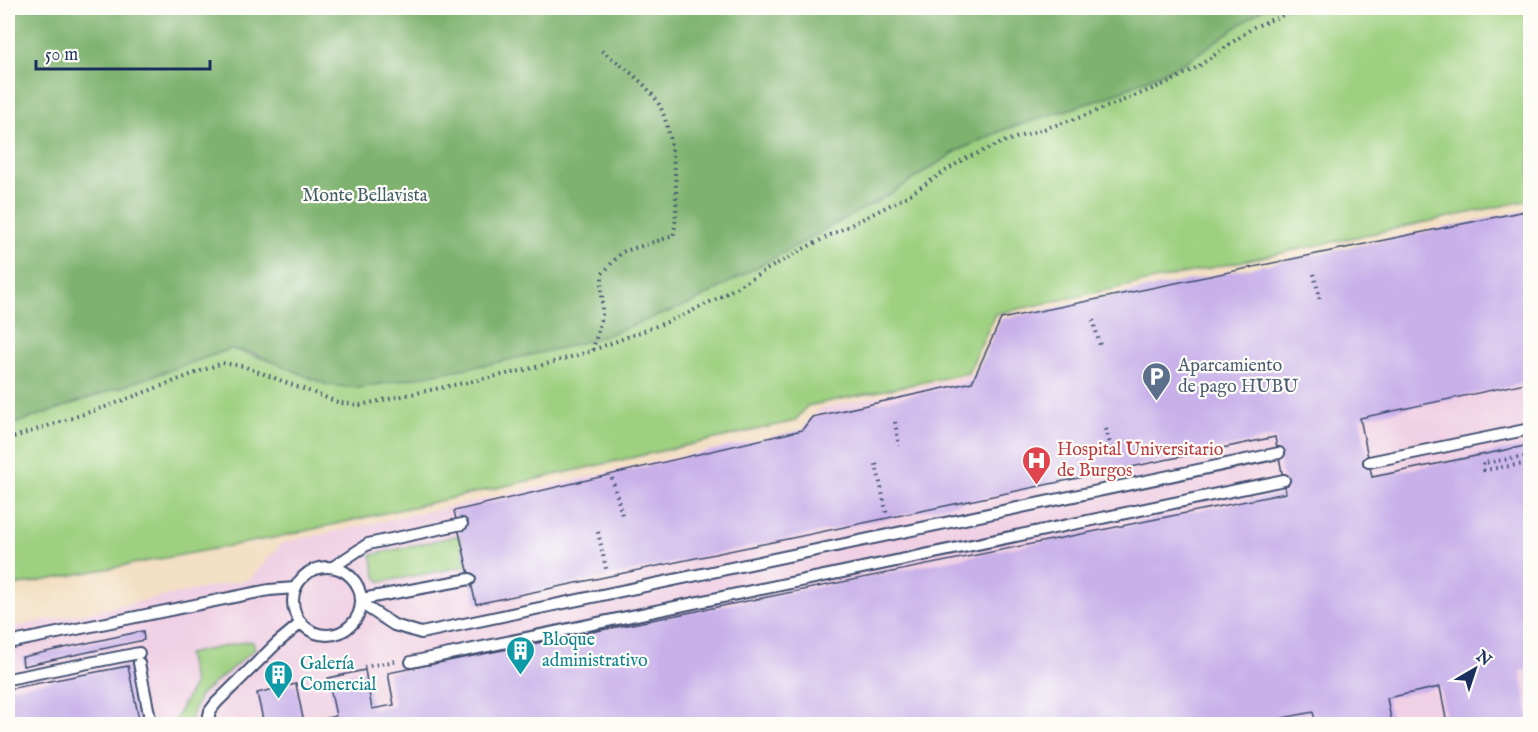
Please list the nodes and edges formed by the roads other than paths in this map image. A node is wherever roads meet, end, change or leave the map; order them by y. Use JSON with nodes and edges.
{"nodes":[{"id":1,"x":1530,"y":429,"type":"edge"},
{"id":2,"x":1279,"y":453,"type":"dead end"},
{"id":3,"x":1369,"y":462,"type":"dead end"},
{"id":4,"x":1284,"y":480,"type":"dead end"},
{"id":5,"x":462,"y":524,"type":"dead end"},
{"id":6,"x":333,"y":567,"type":"junction"},
{"id":7,"x":470,"y":579,"type":"dead end"},
{"id":8,"x":295,"y":588,"type":"junction"},
{"id":9,"x":362,"y":601,"type":"junction"},
{"id":10,"x":301,"y":623,"type":"junction"},
{"id":11,"x":8,"y":643,"type":"edge"},
{"id":12,"x":407,"y":661,"type":"road end"},
{"id":13,"x":8,"y":679,"type":"edge"},
{"id":14,"x":151,"y":724,"type":"edge"},
{"id":15,"x":207,"y":724,"type":"edge"}],
"edges":[{"from":1,"to":3,"type":"lane"},
{"from":2,"to":9,"type":"lane"},
{"from":4,"to":12,"type":"lane"},
{"from":5,"to":6,"type":"lane"},
{"from":6,"to":8,"type":"lane"},
{"from":6,"to":9,"type":"lane"},
{"from":7,"to":9,"type":"lane"},
{"from":8,"to":10,"type":"lane"},
{"from":8,"to":11,"type":"lane"},
{"from":9,"to":10,"type":"lane"},
{"from":10,"to":15,"type":"lane"},
{"from":13,"to":14,"type":"lane"}]}
